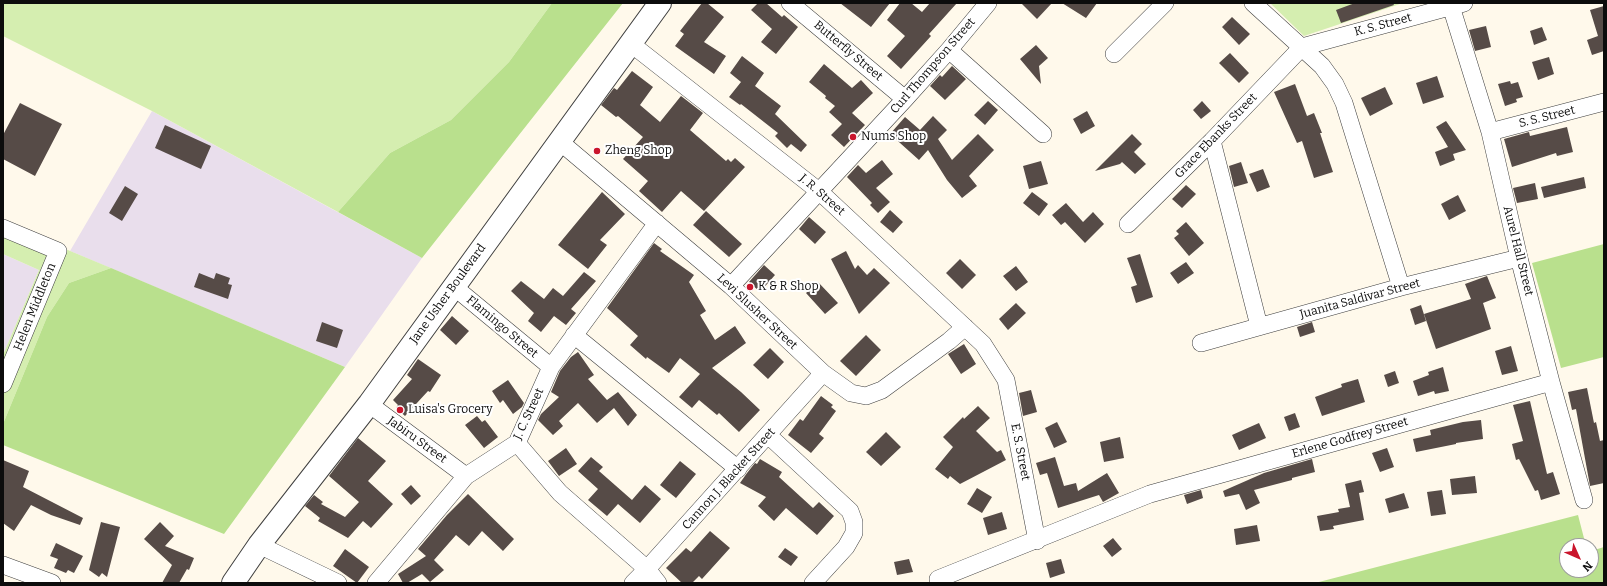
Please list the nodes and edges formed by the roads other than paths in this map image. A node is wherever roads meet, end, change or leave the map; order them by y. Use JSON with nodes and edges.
{"nodes":[{"id":1,"x":660,"y":3,"type":"edge"},
{"id":2,"x":790,"y":3,"type":"edge"},
{"id":3,"x":987,"y":3,"type":"edge"},
{"id":4,"x":1165,"y":3,"type":"edge"},
{"id":5,"x":1253,"y":3,"type":"edge"},
{"id":6,"x":1455,"y":4,"type":"edge"},
{"id":7,"x":630,"y":43,"type":"junction"},
{"id":8,"x":1302,"y":47,"type":"junction"},
{"id":9,"x":949,"y":50,"type":"junction"},
{"id":10,"x":1114,"y":54,"type":"dead end"},
{"id":11,"x":905,"y":99,"type":"junction"},
{"id":12,"x":1604,"y":102,"type":"edge"},
{"id":13,"x":1490,"y":132,"type":"junction"},
{"id":14,"x":1043,"y":134,"type":"dead end"},
{"id":15,"x":1212,"y":141,"type":"junction"},
{"id":16,"x":559,"y":142,"type":"junction"},
{"id":17,"x":820,"y":192,"type":"junction"},
{"id":18,"x":657,"y":223,"type":"junction"},
{"id":19,"x":1128,"y":224,"type":"dead end"},
{"id":20,"x":3,"y":228,"type":"edge"},
{"id":21,"x":1519,"y":258,"type":"junction"},
{"id":22,"x":453,"y":286,"type":"junction"},
{"id":23,"x":731,"y":286,"type":"junction"},
{"id":24,"x":1401,"y":287,"type":"junction"},
{"id":25,"x":1259,"y":326,"type":"junction"},
{"id":26,"x":965,"y":327,"type":"junction"},
{"id":27,"x":574,"y":335,"type":"junction"},
{"id":28,"x":1201,"y":343,"type":"dead end"},
{"id":29,"x":997,"y":365,"type":"joint"},
{"id":30,"x":551,"y":367,"type":"junction"},
{"id":31,"x":823,"y":373,"type":"junction"},
{"id":32,"x":1551,"y":382,"type":"junction"},
{"id":33,"x":3,"y":384,"type":"edge"},
{"id":34,"x":369,"y":404,"type":"junction"},
{"id":35,"x":768,"y":435,"type":"junction"},
{"id":36,"x":517,"y":443,"type":"junction"},
{"id":37,"x":738,"y":469,"type":"junction"},
{"id":38,"x":466,"y":476,"type":"junction"},
{"id":39,"x":1584,"y":500,"type":"dead end"},
{"id":40,"x":1037,"y":541,"type":"junction"},
{"id":41,"x":259,"y":545,"type":"junction"},
{"id":42,"x":3,"y":565,"type":"edge"},
{"id":43,"x":647,"y":569,"type":"junction"},
{"id":44,"x":938,"y":579,"type":"dead end"},
{"id":45,"x":52,"y":583,"type":"edge"},
{"id":46,"x":233,"y":583,"type":"edge"},
{"id":47,"x":338,"y":583,"type":"edge"},
{"id":48,"x":376,"y":583,"type":"edge"},
{"id":49,"x":633,"y":583,"type":"edge"},
{"id":50,"x":658,"y":583,"type":"edge"},
{"id":51,"x":813,"y":583,"type":"edge"}],
"edges":[{"from":1,"to":7,"type":"street","name":"Jane Usher Boulevard"},
{"from":2,"to":11,"type":"street","name":"Butterfly Street"},
{"from":3,"to":9,"type":"street","name":"Curl Thompson Street"},
{"from":4,"to":10,"type":"street"},
{"from":5,"to":8,"type":"street"},
{"from":6,"to":8,"type":"street","name":"K. S. Street"},
{"from":6,"to":13,"type":"street","name":"Aurel Hall Street"},
{"from":7,"to":16,"type":"street","name":"Jane Usher Boulevard"},
{"from":7,"to":17,"type":"street","name":"J. R. Street"},
{"from":8,"to":15,"type":"street","name":"Grace Ebanks Street"},
{"from":8,"to":24,"type":"street"},
{"from":9,"to":11,"type":"street","name":"Curl Thompson Street"},
{"from":9,"to":14,"type":"street"},
{"from":11,"to":17,"type":"street","name":"Curl Thompson Street"},
{"from":12,"to":13,"type":"street","name":"S. S. Street"},
{"from":13,"to":21,"type":"street","name":"Aurel Hall Street"},
{"from":15,"to":19,"type":"street","name":"Grace Ebanks Street"},
{"from":15,"to":25,"type":"street"},
{"from":16,"to":18,"type":"street","name":"Levi Slusher Street"},
{"from":16,"to":22,"type":"street","name":"Jane Usher Boulevard"},
{"from":17,"to":23,"type":"street","name":"Curl Thompson Street"},
{"from":17,"to":26,"type":"street","name":"J. R. Street"},
{"from":18,"to":23,"type":"street","name":"Levi Slusher Street"},
{"from":18,"to":27,"type":"street","name":"J. C. Street"},
{"from":20,"to":33,"type":"street","name":"Helen Middleton"},
{"from":21,"to":24,"type":"street","name":"Juanita Saldivar Street"},
{"from":21,"to":32,"type":"street","name":"Aurel Hall Street"},
{"from":22,"to":30,"type":"street","name":"Flamingo Street"},
{"from":22,"to":34,"type":"street","name":"Jane Usher Boulevard"},
{"from":23,"to":31,"type":"street","name":"Levi Slusher Street"},
{"from":24,"to":25,"type":"street","name":"Juanita Saldivar Street"},
{"from":25,"to":28,"type":"street","name":"Juanita Saldivar Street"},
{"from":26,"to":29,"type":"street","name":"J. R. Street"},
{"from":26,"to":31,"type":"street","name":"Levi Slusher Street"},
{"from":27,"to":30,"type":"street","name":"J. C. Street"},
{"from":27,"to":37,"type":"street"},
{"from":29,"to":40,"type":"street","name":"E. S. Street"},
{"from":30,"to":36,"type":"street","name":"J. C. Street"},
{"from":31,"to":35,"type":"street","name":"Cannon J. Blacket Street"},
{"from":32,"to":39,"type":"street","name":"Aurel Hall Street"},
{"from":32,"to":40,"type":"street","name":"Erlene Godfrey Street"},
{"from":34,"to":38,"type":"street","name":"Jabiru Street"},
{"from":34,"to":41,"type":"street","name":"Jane Usher Boulevard"},
{"from":35,"to":37,"type":"street","name":"Cannon J. Blacket Street"},
{"from":35,"to":51,"type":"street"},
{"from":36,"to":38,"type":"street","name":"J. C. Street"},
{"from":36,"to":43,"type":"street"},
{"from":37,"to":43,"type":"street","name":"Cannon J. Blacket Street"},
{"from":38,"to":48,"type":"street","name":"J. C. Street"},
{"from":40,"to":44,"type":"street","name":"Erlene Godfrey Street"},
{"from":41,"to":46,"type":"street","name":"Jane Usher Boulevard"},
{"from":41,"to":47,"type":"street"},
{"from":42,"to":45,"type":"street"},
{"from":43,"to":49,"type":"street","name":"Cannon J. Blacket Street"},
{"from":43,"to":50,"type":"street"}]}
